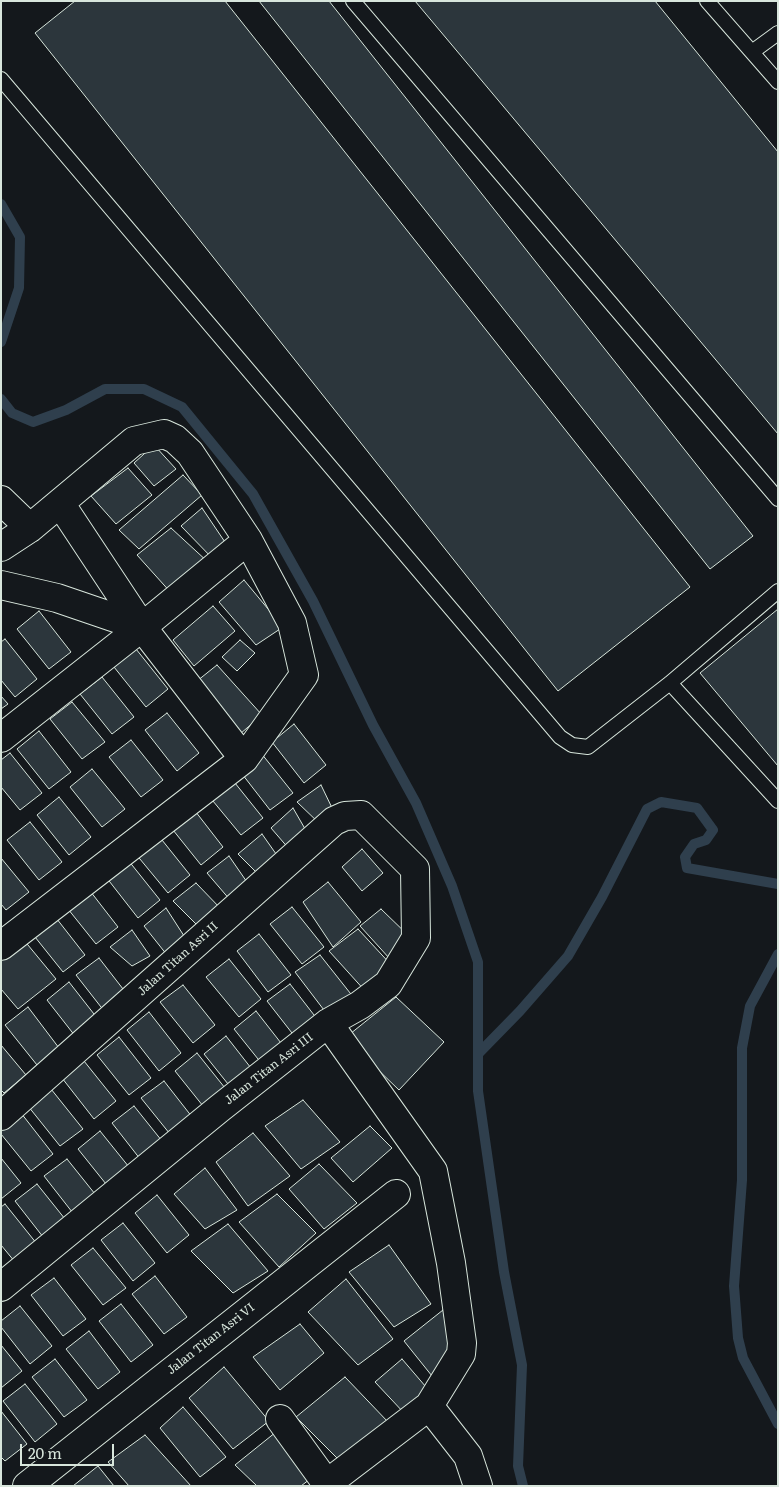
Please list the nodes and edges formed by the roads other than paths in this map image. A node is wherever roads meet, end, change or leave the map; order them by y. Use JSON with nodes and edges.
{"nodes":[{"id":1,"x":353,"y":1,"type":"edge"},
{"id":2,"x":707,"y":1,"type":"edge"},
{"id":3,"x":778,"y":33,"type":"edge"},
{"id":4,"x":752,"y":52,"type":"junction"},
{"id":5,"x":1,"y":79,"type":"edge"},
{"id":6,"x":778,"y":82,"type":"edge"},
{"id":7,"x":778,"y":499,"type":"edge"},
{"id":8,"x":1,"y":500,"type":"edge"},
{"id":9,"x":60,"y":503,"type":"junction"},
{"id":10,"x":30,"y":528,"type":"junction"},
{"id":11,"x":248,"y":540,"type":"junction"},
{"id":12,"x":1,"y":547,"type":"edge"},
{"id":13,"x":1,"y":585,"type":"edge"},
{"id":14,"x":778,"y":591,"type":"edge"},
{"id":15,"x":142,"y":627,"type":"junction"},
{"id":16,"x":670,"y":683,"type":"junction"},
{"id":17,"x":1,"y":738,"type":"edge"},
{"id":18,"x":244,"y":759,"type":"junction"},
{"id":19,"x":778,"y":801,"type":"edge"},
{"id":20,"x":361,"y":815,"type":"joint"},
{"id":21,"x":1,"y":946,"type":"edge"},
{"id":22,"x":328,"y":1023,"type":"junction"},
{"id":23,"x":1,"y":1116,"type":"edge"},
{"id":24,"x":396,"y":1194,"type":"dead end"},
{"id":25,"x":1,"y":1287,"type":"edge"},
{"id":26,"x":429,"y":1406,"type":"junction"},
{"id":27,"x":280,"y":1419,"type":"dead end"},
{"id":28,"x":325,"y":1485,"type":"edge"},
{"id":29,"x":27,"y":1486,"type":"edge"},
{"id":30,"x":478,"y":1486,"type":"edge"}],
"edges":[{"from":1,"to":7,"type":"lane"},
{"from":2,"to":4,"type":"lane"},
{"from":3,"to":4,"type":"lane"},
{"from":4,"to":6,"type":"lane"},
{"from":5,"to":16,"type":"lane"},
{"from":8,"to":10,"type":"street"},
{"from":9,"to":10,"type":"street"},
{"from":9,"to":11,"type":"street"},
{"from":9,"to":15,"type":"street"},
{"from":10,"to":12,"type":"street"},
{"from":11,"to":15,"type":"street"},
{"from":11,"to":18,"type":"street"},
{"from":13,"to":15,"type":"street"},
{"from":14,"to":16,"type":"lane"},
{"from":15,"to":17,"type":"street"},
{"from":15,"to":18,"type":"street"},
{"from":16,"to":19,"type":"lane"},
{"from":18,"to":21,"type":"street"},
{"from":20,"to":22,"type":"street","name":"Jalan Titan Asri III"},
{"from":20,"to":23,"type":"street","name":"Jalan Titan Asri II"},
{"from":22,"to":25,"type":"street","name":"Jalan Titan Asri III"},
{"from":22,"to":26,"type":"street"},
{"from":24,"to":29,"type":"street","name":"Jalan Titan Asri VI"},
{"from":26,"to":28,"type":"street"},
{"from":26,"to":30,"type":"street"},
{"from":27,"to":28,"type":"street"}]}
